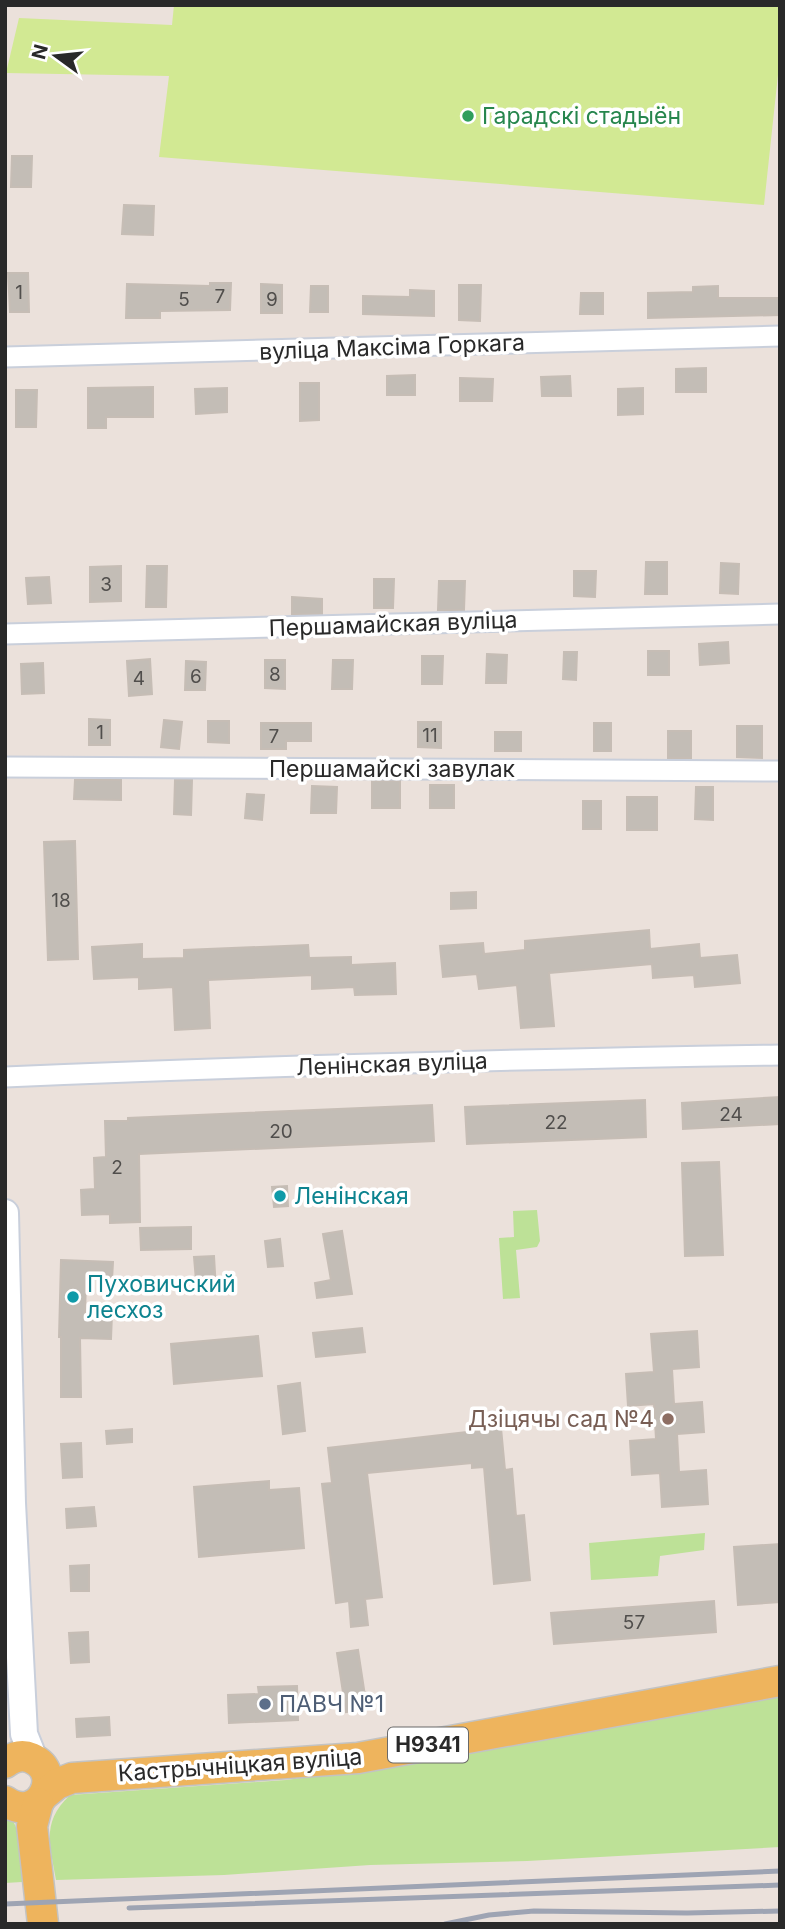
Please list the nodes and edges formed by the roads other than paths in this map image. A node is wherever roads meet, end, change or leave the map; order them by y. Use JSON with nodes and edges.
{"nodes":[{"id":1,"x":780,"y":336,"type":"edge"},
{"id":2,"x":5,"y":358,"type":"edge"},
{"id":3,"x":780,"y":614,"type":"edge"},
{"id":4,"x":5,"y":634,"type":"edge"},
{"id":5,"x":5,"y":767,"type":"edge"},
{"id":6,"x":780,"y":771,"type":"edge"},
{"id":7,"x":780,"y":1055,"type":"edge"},
{"id":8,"x":5,"y":1077,"type":"edge"},
{"id":9,"x":5,"y":1213,"type":"edge"},
{"id":10,"x":780,"y":1681,"type":"edge"},
{"id":11,"x":25,"y":1781,"type":"edge"},
{"id":12,"x":43,"y":1924,"type":"edge"}],
"edges":[{"from":1,"to":2,"type":"street","name":"вуліца Максіма Горкага"},
{"from":3,"to":4,"type":"street","name":"Першамайская вуліца"},
{"from":5,"to":6,"type":"street","name":"Першамайскі завулак"},
{"from":7,"to":8,"type":"street","name":"Ленінская вуліца"},
{"from":9,"to":11,"type":"main road"},
{"from":10,"to":11,"type":"main road","name":"Кастрычніцкая вуліца","number":"Н9341"},
{"from":11,"to":12,"type":"main road"}]}
